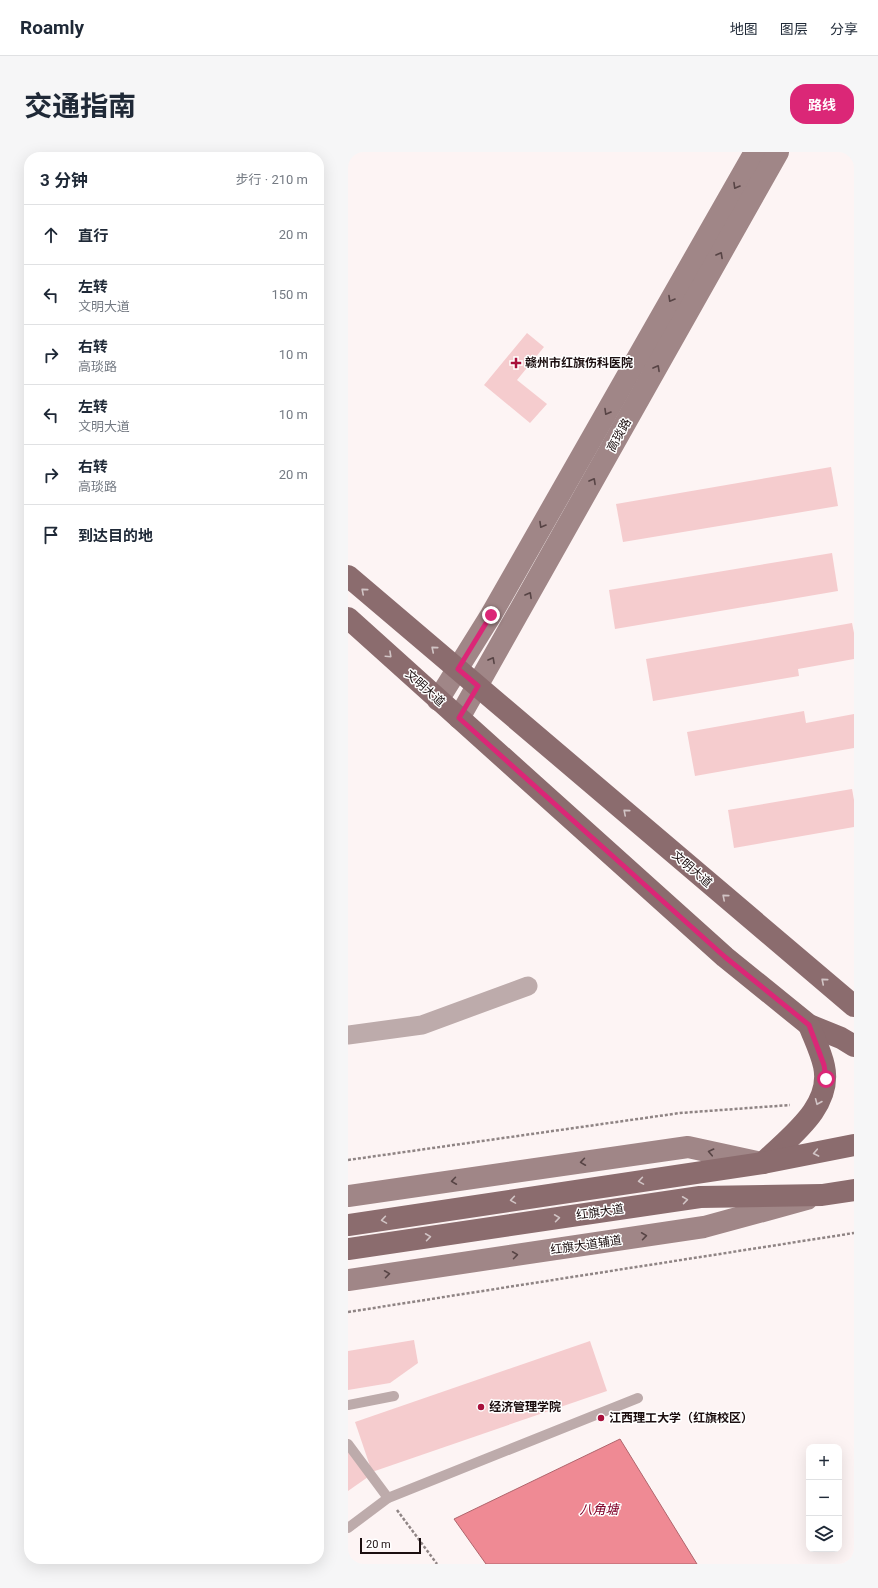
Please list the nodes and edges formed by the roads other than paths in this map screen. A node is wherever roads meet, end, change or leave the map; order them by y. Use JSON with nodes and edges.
{"nodes":[{"id":1,"x":755,"y":152,"type":"edge"},
{"id":2,"x":778,"y":152,"type":"edge"},
{"id":3,"x":348,"y":576,"type":"edge"},
{"id":4,"x":348,"y":618,"type":"edge"},
{"id":5,"x":458,"y":669,"type":"junction"},
{"id":6,"x":478,"y":686,"type":"junction"},
{"id":7,"x":438,"y":700,"type":"junction"},
{"id":8,"x":459,"y":718,"type":"junction"},
{"id":9,"x":528,"y":986,"type":"dead end"},
{"id":10,"x":854,"y":1006,"type":"edge"},
{"id":11,"x":809,"y":1025,"type":"junction"},
{"id":12,"x":348,"y":1035,"type":"edge"},
{"id":13,"x":854,"y":1046,"type":"edge"},
{"id":14,"x":854,"y":1145,"type":"edge"},
{"id":15,"x":763,"y":1163,"type":"junction"},
{"id":16,"x":854,"y":1190,"type":"edge"},
{"id":17,"x":822,"y":1195,"type":"junction"},
{"id":18,"x":348,"y":1196,"type":"edge"},
{"id":19,"x":854,"y":1203,"type":"edge"},
{"id":20,"x":348,"y":1225,"type":"edge"},
{"id":21,"x":348,"y":1249,"type":"edge"},
{"id":22,"x":348,"y":1280,"type":"edge"},
{"id":23,"x":394,"y":1396,"type":"dead end"},
{"id":24,"x":638,"y":1398,"type":"dead end"},
{"id":25,"x":348,"y":1405,"type":"edge"},
{"id":26,"x":348,"y":1444,"type":"edge"},
{"id":27,"x":388,"y":1498,"type":"junction"},
{"id":28,"x":348,"y":1528,"type":"edge"}],
"edges":[{"from":1,"to":5,"type":"main road","name":"高琰路","one_way":true},
{"from":6,"to":2,"type":"main road","name":"高琰路","one_way":true},
{"from":5,"to":3,"type":"main road","name":"文明大道","one_way":true},
{"from":4,"to":7,"type":"main road","name":"文明大道","one_way":true},
{"from":5,"to":6,"type":"main road","name":"文明大道"},
{"from":5,"to":7,"type":"main road","name":"高琰路"},
{"from":6,"to":8,"type":"main road","name":"高琰路"},
{"from":10,"to":6,"type":"main road","name":"文明大道","one_way":true},
{"from":7,"to":8,"type":"main road","name":"文明大道"},
{"from":8,"to":11,"type":"main road","name":"文明大道"},
{"from":9,"to":12,"type":"street"},
{"from":11,"to":13,"type":"main road","name":"文明大道"},
{"from":11,"to":15,"type":"main road","one_way":true},
{"from":14,"to":15,"type":"main road","name":"红旗大道","one_way":true},
{"from":15,"to":18,"type":"main road","one_way":true},
{"from":15,"to":20,"type":"main road","name":"红旗大道","one_way":true},
{"from":16,"to":17,"type":"main road","name":"红旗大道"},
{"from":17,"to":19,"type":"main road"},
{"from":21,"to":17,"type":"main road","name":"红旗大道","one_way":true},
{"from":22,"to":17,"type":"main road","name":"红旗大道辅道","one_way":true},
{"from":23,"to":25,"type":"lane"},
{"from":24,"to":27,"type":"lane"},
{"from":26,"to":27,"type":"lane"},
{"from":27,"to":28,"type":"lane"}]}
